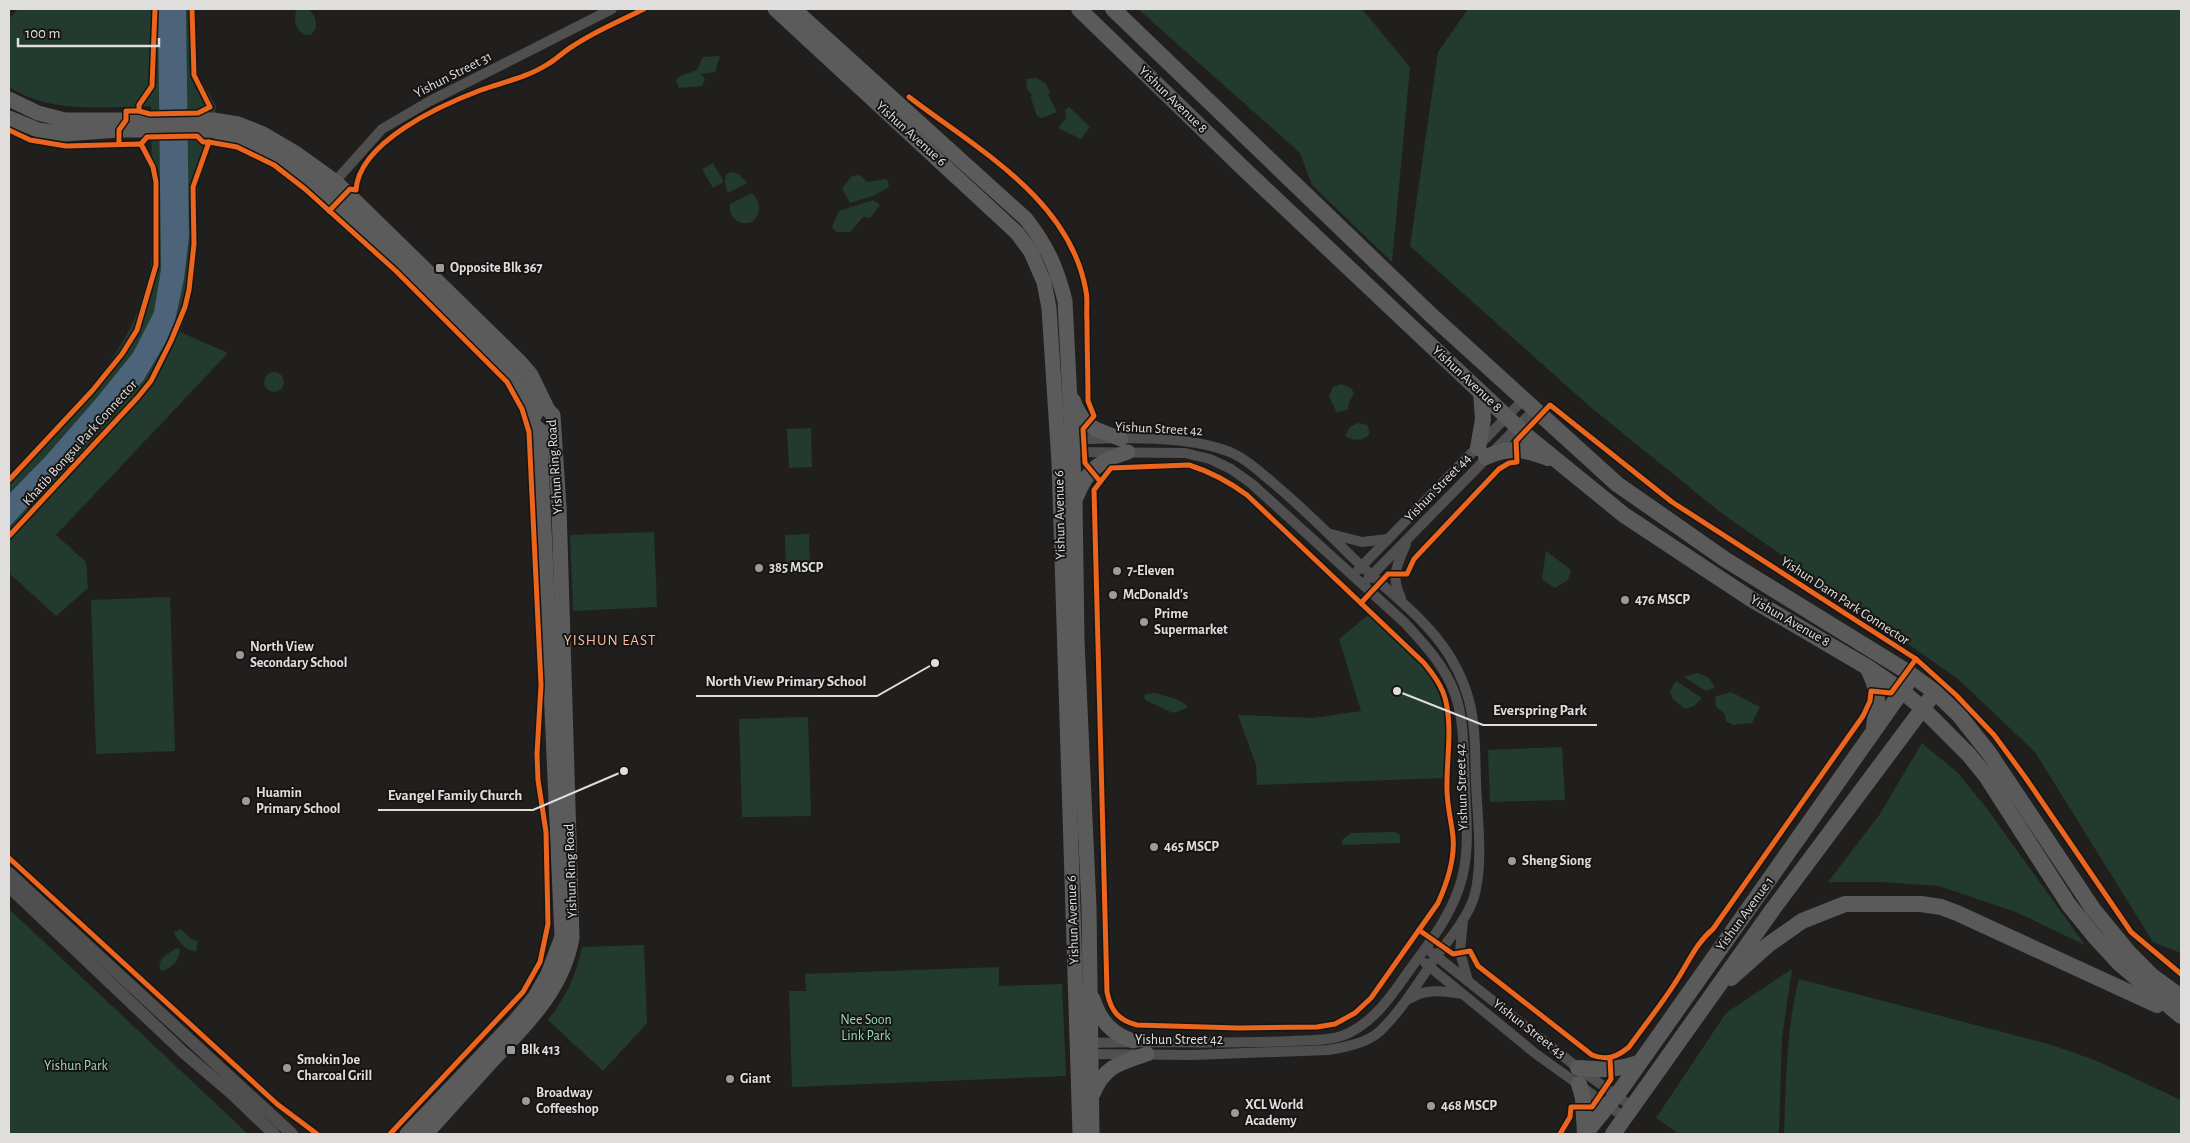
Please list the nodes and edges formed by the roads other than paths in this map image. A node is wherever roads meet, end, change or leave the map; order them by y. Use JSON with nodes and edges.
{"nodes":[{"id":1,"x":612,"y":9,"type":"edge"},
{"id":2,"x":775,"y":9,"type":"edge"},
{"id":3,"x":794,"y":9,"type":"edge"},
{"id":4,"x":1079,"y":9,"type":"edge"},
{"id":5,"x":1113,"y":9,"type":"edge"},
{"id":6,"x":872,"y":89,"type":"junction"},
{"id":7,"x":9,"y":99,"type":"edge"},
{"id":8,"x":9,"y":118,"type":"edge"},
{"id":9,"x":65,"y":127,"type":"junction"},
{"id":10,"x":330,"y":187,"type":"junction"},
{"id":11,"x":1069,"y":391,"type":"junction"},
{"id":12,"x":1481,"y":392,"type":"junction"},
{"id":13,"x":1528,"y":405,"type":"junction"},
{"id":14,"x":1512,"y":421,"type":"junction"},
{"id":15,"x":1125,"y":445,"type":"junction"},
{"id":16,"x":1065,"y":446,"type":"junction"},
{"id":17,"x":1482,"y":453,"type":"junction"},
{"id":18,"x":1557,"y":461,"type":"junction"},
{"id":19,"x":1075,"y":501,"type":"junction"},
{"id":20,"x":1328,"y":533,"type":"junction"},
{"id":21,"x":1408,"y":538,"type":"junction"},
{"id":22,"x":1388,"y":539,"type":"junction"},
{"id":23,"x":1362,"y":566,"type":"junction"},
{"id":24,"x":1372,"y":575,"type":"junction"},
{"id":25,"x":1352,"y":576,"type":"junction"},
{"id":26,"x":1362,"y":585,"type":"junction"},
{"id":27,"x":1404,"y":603,"type":"junction"},
{"id":28,"x":1867,"y":667,"type":"junction"},
{"id":29,"x":1914,"y":676,"type":"junction"},
{"id":30,"x":1902,"y":690,"type":"junction"},
{"id":31,"x":1935,"y":692,"type":"junction"},
{"id":32,"x":1922,"y":708,"type":"junction"},
{"id":33,"x":1873,"y":734,"type":"junction"},
{"id":34,"x":560,"y":748,"type":"junction"},
{"id":35,"x":9,"y":873,"type":"edge"},
{"id":36,"x":9,"y":886,"type":"edge"},
{"id":37,"x":2083,"y":897,"type":"junction"},
{"id":38,"x":2069,"y":905,"type":"junction"},
{"id":39,"x":1088,"y":908,"type":"junction"},
{"id":40,"x":1463,"y":919,"type":"junction"},
{"id":41,"x":1075,"y":942,"type":"junction"},
{"id":42,"x":1426,"y":948,"type":"junction"},
{"id":43,"x":1436,"y":956,"type":"junction"},
{"id":44,"x":1418,"y":958,"type":"junction"},
{"id":45,"x":1429,"y":967,"type":"junction"},
{"id":46,"x":1468,"y":981,"type":"junction"},
{"id":47,"x":1090,"y":988,"type":"junction"},
{"id":48,"x":1714,"y":991,"type":"junction"},
{"id":49,"x":1463,"y":994,"type":"junction"},
{"id":50,"x":2181,"y":996,"type":"edge"},
{"id":51,"x":1405,"y":1001,"type":"junction"},
{"id":52,"x":2180,"y":1015,"type":"edge"},
{"id":53,"x":1133,"y":1041,"type":"junction"},
{"id":54,"x":1085,"y":1049,"type":"junction"},
{"id":55,"x":1147,"y":1054,"type":"junction"},
{"id":56,"x":1638,"y":1063,"type":"junction"},
{"id":57,"x":1578,"y":1068,"type":"junction"},
{"id":58,"x":1579,"y":1084,"type":"junction"},
{"id":59,"x":231,"y":1086,"type":"junction"},
{"id":60,"x":1092,"y":1097,"type":"junction"},
{"id":61,"x":1612,"y":1101,"type":"junction"},
{"id":62,"x":1628,"y":1112,"type":"junction"},
{"id":63,"x":274,"y":1134,"type":"edge"},
{"id":64,"x":292,"y":1134,"type":"edge"},
{"id":65,"x":407,"y":1134,"type":"edge"},
{"id":66,"x":426,"y":1134,"type":"edge"},
{"id":67,"x":1080,"y":1134,"type":"edge"},
{"id":68,"x":1092,"y":1134,"type":"edge"},
{"id":69,"x":1585,"y":1134,"type":"edge"},
{"id":70,"x":1613,"y":1134,"type":"edge"}],
"edges":[{"from":1,"to":10,"type":"street","name":"Yishun Street 31"},
{"from":2,"to":6,"type":"main road","name":"Yishun Avenue 6"},
{"from":3,"to":6,"type":"main road","name":"Yishun Avenue 6"},
{"from":4,"to":12,"type":"main road","name":"Yishun Avenue 8"},
{"from":5,"to":13,"type":"main road","name":"Yishun Avenue 8"},
{"from":6,"to":11,"type":"main road","name":"Yishun Avenue 6"},
{"from":6,"to":16,"type":"main road","name":"Yishun Avenue 6"},
{"from":7,"to":9,"type":"main road","name":"Yishun Ring Road"},
{"from":8,"to":9,"type":"main road","name":"Yishun Ring Road"},
{"from":9,"to":10,"type":"main road","name":"Yishun Ring Road"},
{"from":10,"to":34,"type":"main road","name":"Yishun Ring Road"},
{"from":11,"to":15,"type":"main road"},
{"from":11,"to":16,"type":"main road","name":"Yishun Avenue 6"},
{"from":12,"to":14,"type":"main road","name":"Yishun Avenue 8"},
{"from":12,"to":17,"type":"main road"},
{"from":13,"to":14,"type":"street","name":"Yishun Street 44"},
{"from":13,"to":14,"type":"street","name":"Yishun Street 44"},
{"from":13,"to":29,"type":"main road","name":"Yishun Avenue 8"},
{"from":14,"to":17,"type":"street","name":"Yishun Street 44"},
{"from":14,"to":18,"type":"main road","name":"Yishun Avenue 8"},
{"from":15,"to":16,"type":"street","name":"Yishun Street 42"},
{"from":15,"to":19,"type":"main road"},
{"from":15,"to":20,"type":"street","name":"Yishun Street 42"},
{"from":15,"to":25,"type":"street","name":"Yishun Street 42"},
{"from":16,"to":19,"type":"main road","name":"Yishun Avenue 6"},
{"from":16,"to":41,"type":"main road","name":"Yishun Avenue 6"},
{"from":17,"to":18,"type":"main road"},
{"from":17,"to":21,"type":"street","name":"Yishun Street 44"},
{"from":17,"to":22,"type":"street","name":"Yishun Street 44"},
{"from":18,"to":28,"type":"main road","name":"Yishun Avenue 8"},
{"from":19,"to":39,"type":"main road","name":"Yishun Avenue 6"},
{"from":20,"to":22,"type":"street"},
{"from":20,"to":23,"type":"street","name":"Yishun Street 42"},
{"from":21,"to":24,"type":"street","name":"Yishun Street 44"},
{"from":21,"to":27,"type":"street"},
{"from":22,"to":23,"type":"street","name":"Yishun Street 44"},
{"from":23,"to":24,"type":"street","name":"Yishun Street 42"},
{"from":23,"to":25,"type":"street","name":"Yishun Street 44"},
{"from":24,"to":26,"type":"street","name":"Yishun Street 44"},
{"from":24,"to":27,"type":"street","name":"Yishun Street 42"},
{"from":25,"to":26,"type":"street","name":"Yishun Street 42"},
{"from":26,"to":42,"type":"street","name":"Yishun Street 42"},
{"from":27,"to":40,"type":"street","name":"Yishun Street 42"},
{"from":28,"to":30,"type":"main road","name":"Yishun Avenue 8"},
{"from":28,"to":33,"type":"main road"},
{"from":29,"to":30,"type":"main road","name":"Yishun Avenue 1"},
{"from":29,"to":31,"type":"main road"},
{"from":30,"to":32,"type":"main road"},
{"from":30,"to":33,"type":"main road","name":"Yishun Avenue 1"},
{"from":31,"to":32,"type":"main road","name":"Yishun Avenue 1"},
{"from":31,"to":37,"type":"main road"},
{"from":32,"to":38,"type":"main road"},
{"from":32,"to":48,"type":"main road","name":"Yishun Avenue 1"},
{"from":33,"to":56,"type":"main road","name":"Yishun Avenue 1"},
{"from":34,"to":65,"type":"main road","name":"Yishun Ring Road"},
{"from":34,"to":66,"type":"main road","name":"Yishun Ring Road"},
{"from":35,"to":59,"type":"street"},
{"from":36,"to":59,"type":"street"},
{"from":37,"to":38,"type":"main road"},
{"from":37,"to":50,"type":"main road"},
{"from":38,"to":52,"type":"main road"},
{"from":39,"to":41,"type":"main road"},
{"from":39,"to":47,"type":"main road","name":"Yishun Avenue 6"},
{"from":40,"to":43,"type":"street","name":"Yishun Street 42"},
{"from":40,"to":46,"type":"street"},
{"from":41,"to":54,"type":"main road","name":"Yishun Avenue 6"},
{"from":42,"to":43,"type":"street","name":"Yishun Street 43"},
{"from":42,"to":44,"type":"street","name":"Yishun Street 42"},
{"from":43,"to":45,"type":"street","name":"Yishun Street 42"},
{"from":43,"to":46,"type":"street","name":"Yishun Street 43"},
{"from":44,"to":45,"type":"street","name":"Yishun Street 43"},
{"from":44,"to":53,"type":"street","name":"Yishun Street 42"},
{"from":45,"to":49,"type":"street","name":"Yishun Street 43"},
{"from":45,"to":51,"type":"street","name":"Yishun Street 42"},
{"from":46,"to":57,"type":"street","name":"Yishun Street 43"},
{"from":47,"to":53,"type":"main road"},
{"from":47,"to":54,"type":"main road","name":"Yishun Avenue 6"},
{"from":48,"to":52,"type":"main road"},
{"from":48,"to":62,"type":"main road","name":"Yishun Avenue 1"},
{"from":49,"to":51,"type":"street"},
{"from":49,"to":58,"type":"street","name":"Yishun Street 43"},
{"from":51,"to":55,"type":"street","name":"Yishun Street 42"},
{"from":53,"to":54,"type":"street","name":"Yishun Street 42"},
{"from":54,"to":55,"type":"street","name":"Yishun Street 42"},
{"from":54,"to":60,"type":"main road","name":"Yishun Avenue 6"},
{"from":54,"to":67,"type":"main road","name":"Yishun Avenue 6"},
{"from":55,"to":60,"type":"main road"},
{"from":56,"to":57,"type":"main road"},
{"from":56,"to":61,"type":"main road","name":"Yishun Avenue 1"},
{"from":57,"to":61,"type":"street","name":"Yishun Street 43"},
{"from":58,"to":61,"type":"street","name":"Yishun Street 43"},
{"from":58,"to":69,"type":"main road"},
{"from":59,"to":63,"type":"street"},
{"from":59,"to":64,"type":"street"},
{"from":60,"to":68,"type":"main road","name":"Yishun Avenue 6"},
{"from":61,"to":62,"type":"street","name":"Yishun Street 43"},
{"from":61,"to":69,"type":"main road","name":"Yishun Avenue 1"},
{"from":62,"to":70,"type":"main road","name":"Yishun Avenue 1"}]}
